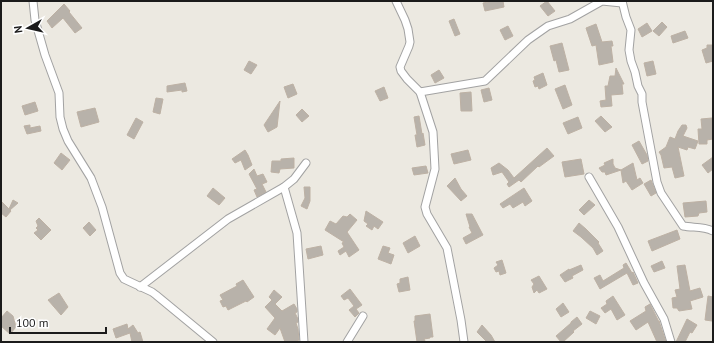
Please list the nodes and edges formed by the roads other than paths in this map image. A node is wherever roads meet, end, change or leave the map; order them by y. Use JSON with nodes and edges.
{"nodes":[{"id":1,"x":33,"y":1,"type":"edge"},
{"id":2,"x":396,"y":1,"type":"edge"},
{"id":3,"x":622,"y":2,"type":"edge"},
{"id":4,"x":420,"y":92,"type":"junction"},
{"id":5,"x":306,"y":163,"type":"dead end"},
{"id":6,"x":589,"y":177,"type":"dead end"},
{"id":7,"x":284,"y":187,"type":"junction"},
{"id":8,"x":713,"y":231,"type":"edge"},
{"id":9,"x":140,"y":287,"type":"junction"},
{"id":10,"x":363,"y":316,"type":"dead end"},
{"id":11,"x":213,"y":342,"type":"edge"},
{"id":12,"x":304,"y":342,"type":"edge"},
{"id":13,"x":347,"y":342,"type":"edge"},
{"id":14,"x":464,"y":342,"type":"edge"},
{"id":15,"x":671,"y":342,"type":"edge"}],
"edges":[{"from":1,"to":9,"type":"street"},
{"from":2,"to":4,"type":"street"},
{"from":3,"to":4,"type":"street"},
{"from":3,"to":8,"type":"street"},
{"from":4,"to":14,"type":"street"},
{"from":5,"to":7,"type":"street"},
{"from":6,"to":15,"type":"street"},
{"from":7,"to":9,"type":"street"},
{"from":7,"to":12,"type":"street"},
{"from":9,"to":11,"type":"street"},
{"from":10,"to":13,"type":"street"}]}
